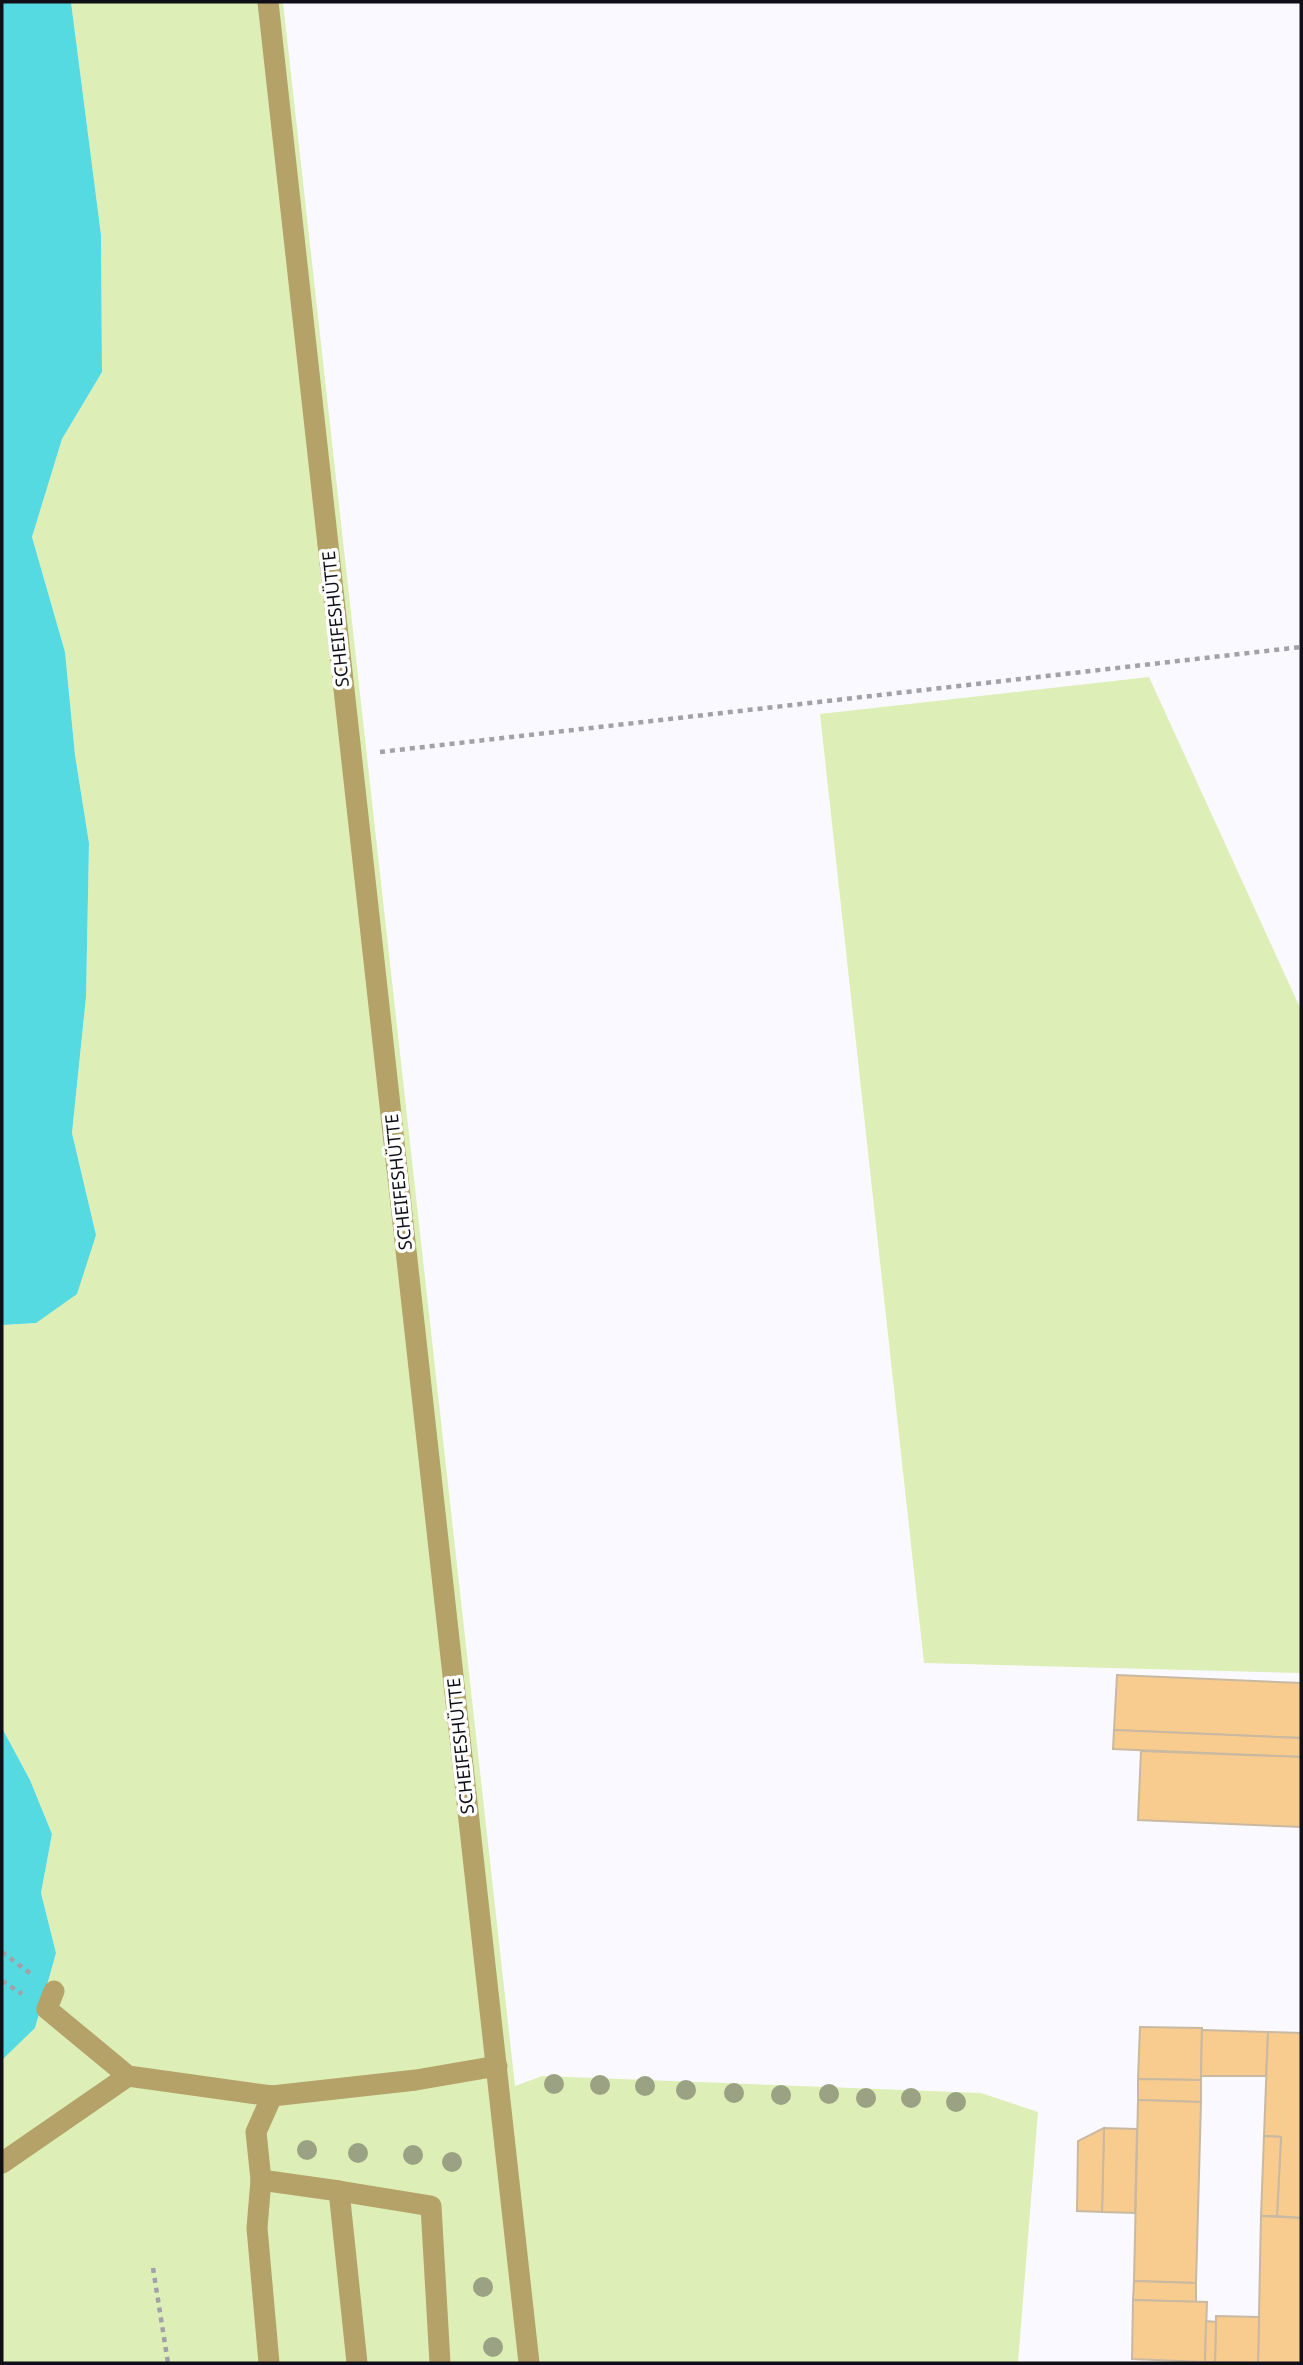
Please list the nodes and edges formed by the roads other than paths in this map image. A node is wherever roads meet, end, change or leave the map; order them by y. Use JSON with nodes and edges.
{"nodes":[{"id":1,"x":268,"y":2,"type":"edge"},
{"id":2,"x":54,"y":1991,"type":"road end"},
{"id":3,"x":497,"y":2066,"type":"junction"},
{"id":4,"x":128,"y":2076,"type":"junction"},
{"id":5,"x":272,"y":2096,"type":"junction"},
{"id":6,"x":2,"y":2163,"type":"edge"},
{"id":7,"x":261,"y":2180,"type":"junction"},
{"id":8,"x":339,"y":2191,"type":"junction"},
{"id":9,"x":269,"y":2363,"type":"edge"},
{"id":10,"x":357,"y":2363,"type":"edge"},
{"id":11,"x":440,"y":2363,"type":"edge"},
{"id":12,"x":528,"y":2363,"type":"edge"}],
"edges":[{"from":1,"to":3,"type":"street","name":"SCHEIFESHÜTTE"},
{"from":2,"to":4,"type":"street"},
{"from":3,"to":5,"type":"street"},
{"from":3,"to":12,"type":"street","name":"SCHEIFESHÜTTE"},
{"from":4,"to":5,"type":"street"},
{"from":4,"to":6,"type":"street"},
{"from":5,"to":7,"type":"street"},
{"from":7,"to":8,"type":"street"},
{"from":7,"to":9,"type":"street"},
{"from":8,"to":10,"type":"street"},
{"from":8,"to":11,"type":"street"}]}
